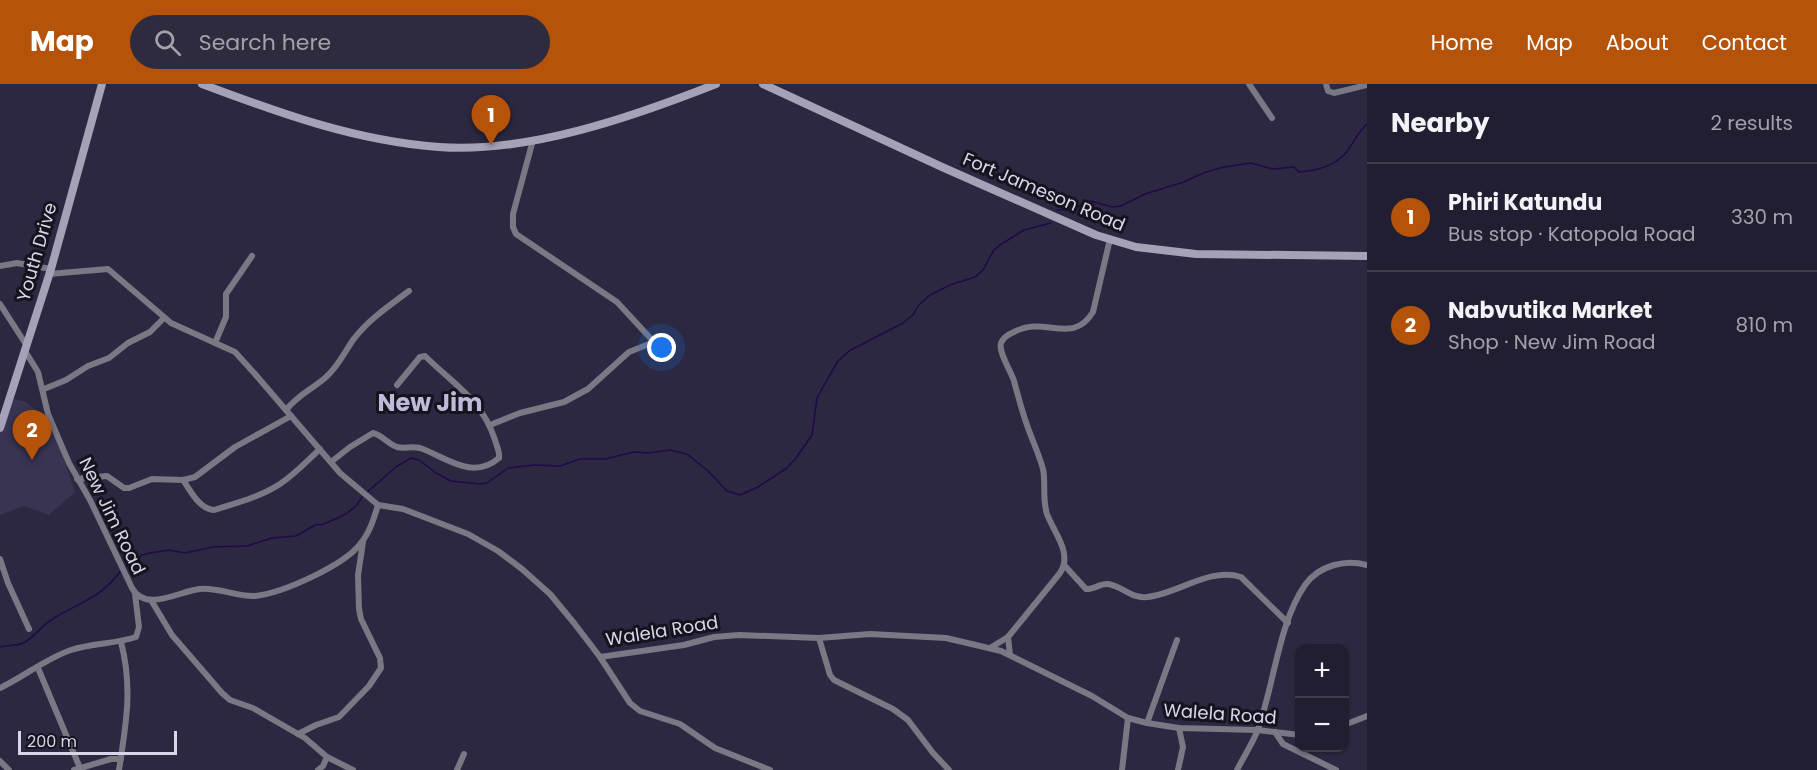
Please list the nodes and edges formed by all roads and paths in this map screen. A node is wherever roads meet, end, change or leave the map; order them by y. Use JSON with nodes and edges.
{"nodes":[{"id":1,"x":102,"y":84,"type":"edge"},
{"id":2,"x":202,"y":84,"type":"edge"},
{"id":3,"x":717,"y":84,"type":"edge"},
{"id":4,"x":763,"y":84,"type":"edge"},
{"id":5,"x":1249,"y":84,"type":"edge"},
{"id":6,"x":1326,"y":84,"type":"edge"},
{"id":7,"x":1367,"y":85,"type":"edge"},
{"id":8,"x":1272,"y":118,"type":"dead end"},
{"id":9,"x":533,"y":140,"type":"junction"},
{"id":10,"x":1110,"y":239,"type":"junction"},
{"id":11,"x":252,"y":256,"type":"dead end"},
{"id":12,"x":1367,"y":256,"type":"edge"},
{"id":13,"x":0,"y":266,"type":"edge"},
{"id":14,"x":50,"y":271,"type":"junction"},
{"id":15,"x":409,"y":291,"type":"dead end"},
{"id":16,"x":0,"y":304,"type":"edge"},
{"id":17,"x":164,"y":318,"type":"junction"},
{"id":18,"x":215,"y":342,"type":"junction"},
{"id":19,"x":26,"y":348,"type":"junction"},
{"id":20,"x":397,"y":385,"type":"dead end"},
{"id":21,"x":44,"y":389,"type":"junction"},
{"id":22,"x":286,"y":410,"type":"junction"},
{"id":23,"x":291,"y":416,"type":"junction"},
{"id":24,"x":490,"y":425,"type":"junction"},
{"id":25,"x":0,"y":428,"type":"edge"},
{"id":26,"x":320,"y":449,"type":"junction"},
{"id":27,"x":331,"y":462,"type":"junction"},
{"id":28,"x":77,"y":479,"type":"junction"},
{"id":29,"x":183,"y":480,"type":"junction"},
{"id":30,"x":378,"y":505,"type":"junction"},
{"id":31,"x":363,"y":542,"type":"junction"},
{"id":32,"x":0,"y":559,"type":"edge"},
{"id":33,"x":1065,"y":566,"type":"junction"},
{"id":34,"x":1367,"y":566,"type":"edge"},
{"id":35,"x":3,"y":576,"type":"edge"},
{"id":36,"x":135,"y":594,"type":"junction"},
{"id":37,"x":151,"y":600,"type":"junction"},
{"id":38,"x":1288,"y":623,"type":"junction"},
{"id":39,"x":29,"y":629,"type":"dead end"},
{"id":40,"x":1008,"y":637,"type":"junction"},
{"id":41,"x":819,"y":638,"type":"junction"},
{"id":42,"x":1177,"y":640,"type":"dead end"},
{"id":43,"x":121,"y":642,"type":"junction"},
{"id":44,"x":990,"y":648,"type":"junction"},
{"id":45,"x":1010,"y":655,"type":"junction"},
{"id":46,"x":600,"y":657,"type":"junction"},
{"id":47,"x":38,"y":668,"type":"junction"},
{"id":48,"x":0,"y":688,"type":"edge"},
{"id":49,"x":1367,"y":716,"type":"edge"},
{"id":50,"x":1128,"y":718,"type":"junction"},
{"id":51,"x":1147,"y":723,"type":"junction"},
{"id":52,"x":1349,"y":723,"type":"edge"},
{"id":53,"x":1179,"y":728,"type":"junction"},
{"id":54,"x":1257,"y":730,"type":"junction"},
{"id":55,"x":1275,"y":732,"type":"junction"},
{"id":56,"x":298,"y":734,"type":"junction"},
{"id":57,"x":1295,"y":734,"type":"edge"},
{"id":58,"x":464,"y":754,"type":"dead end"},
{"id":59,"x":327,"y":757,"type":"junction"},
{"id":60,"x":121,"y":759,"type":"junction"},
{"id":61,"x":0,"y":761,"type":"edge"},
{"id":62,"x":77,"y":769,"type":"edge"},
{"id":63,"x":767,"y":769,"type":"edge"},
{"id":64,"x":9,"y":770,"type":"edge"},
{"id":65,"x":119,"y":770,"type":"edge"},
{"id":66,"x":318,"y":770,"type":"edge"},
{"id":67,"x":352,"y":770,"type":"edge"},
{"id":68,"x":457,"y":770,"type":"edge"},
{"id":69,"x":949,"y":770,"type":"edge"},
{"id":70,"x":1122,"y":770,"type":"edge"},
{"id":71,"x":1178,"y":770,"type":"edge"},
{"id":72,"x":1237,"y":770,"type":"edge"},
{"id":73,"x":1336,"y":770,"type":"edge"}],
"edges":[{"from":1,"to":14,"type":"street","name":"Youth Drive"},
{"from":2,"to":9,"type":"street"},
{"from":3,"to":9,"type":"street"},
{"from":4,"to":10,"type":"street","name":"Fort Jameson Road"},
{"from":5,"to":8,"type":"street"},
{"from":6,"to":7,"type":"street"},
{"from":9,"to":24,"type":"street"},
{"from":10,"to":12,"type":"street","name":"Fort Jameson Road"},
{"from":10,"to":33,"type":"street"},
{"from":11,"to":18,"type":"street"},
{"from":13,"to":14,"type":"street","name":"Walela Road"},
{"from":14,"to":17,"type":"street","name":"Walela Road"},
{"from":14,"to":19,"type":"street","name":"Youth Drive"},
{"from":15,"to":22,"type":"street"},
{"from":16,"to":19,"type":"street","name":"New Jim Road"},
{"from":17,"to":18,"type":"street","name":"Walela Road"},
{"from":17,"to":21,"type":"street"},
{"from":18,"to":22,"type":"street","name":"Walela Road"},
{"from":19,"to":21,"type":"street","name":"New Jim Road"},
{"from":19,"to":25,"type":"street","name":"Youth Drive"},
{"from":20,"to":24,"type":"street"},
{"from":21,"to":28,"type":"street","name":"New Jim Road"},
{"from":22,"to":23,"type":"street","name":"Walela Road"},
{"from":23,"to":26,"type":"street","name":"Walela Road"},
{"from":23,"to":29,"type":"street"},
{"from":24,"to":27,"type":"street"},
{"from":26,"to":27,"type":"street","name":"Walela Road"},
{"from":26,"to":29,"type":"street"},
{"from":27,"to":30,"type":"street","name":"Walela Road"},
{"from":28,"to":29,"type":"street"},
{"from":28,"to":36,"type":"street","name":"New Jim Road"},
{"from":30,"to":31,"type":"street"},
{"from":30,"to":46,"type":"street","name":"Walela Road"},
{"from":31,"to":37,"type":"street"},
{"from":31,"to":56,"type":"street"},
{"from":32,"to":35,"type":"street"},
{"from":33,"to":38,"type":"street"},
{"from":33,"to":40,"type":"street"},
{"from":34,"to":38,"type":"street"},
{"from":35,"to":39,"type":"street"},
{"from":36,"to":37,"type":"street","name":"New Jim Road"},
{"from":36,"to":43,"type":"street"},
{"from":37,"to":56,"type":"street"},
{"from":38,"to":54,"type":"street"},
{"from":40,"to":44,"type":"street"},
{"from":40,"to":45,"type":"street"},
{"from":41,"to":44,"type":"street","name":"Walela Road"},
{"from":41,"to":46,"type":"street","name":"Walela Road"},
{"from":41,"to":69,"type":"street"},
{"from":42,"to":51,"type":"street"},
{"from":43,"to":47,"type":"street"},
{"from":43,"to":60,"type":"street"},
{"from":44,"to":45,"type":"street","name":"Walela Road"},
{"from":45,"to":50,"type":"street","name":"Walela Road"},
{"from":46,"to":63,"type":"street"},
{"from":47,"to":48,"type":"street"},
{"from":47,"to":62,"type":"street"},
{"from":49,"to":52,"type":"street"},
{"from":50,"to":51,"type":"street","name":"Walela Road"},
{"from":50,"to":70,"type":"street"},
{"from":51,"to":53,"type":"street","name":"Walela Road"},
{"from":53,"to":54,"type":"street","name":"Walela Road"},
{"from":53,"to":71,"type":"street"},
{"from":54,"to":55,"type":"street","name":"Walela Road"},
{"from":54,"to":72,"type":"street"},
{"from":55,"to":57,"type":"street","name":"Walela Road"},
{"from":55,"to":73,"type":"street"},
{"from":56,"to":59,"type":"street"},
{"from":58,"to":68,"type":"street"},
{"from":59,"to":66,"type":"street"},
{"from":59,"to":67,"type":"street"},
{"from":60,"to":62,"type":"street"},
{"from":60,"to":65,"type":"street"},
{"from":61,"to":64,"type":"street"}]}
